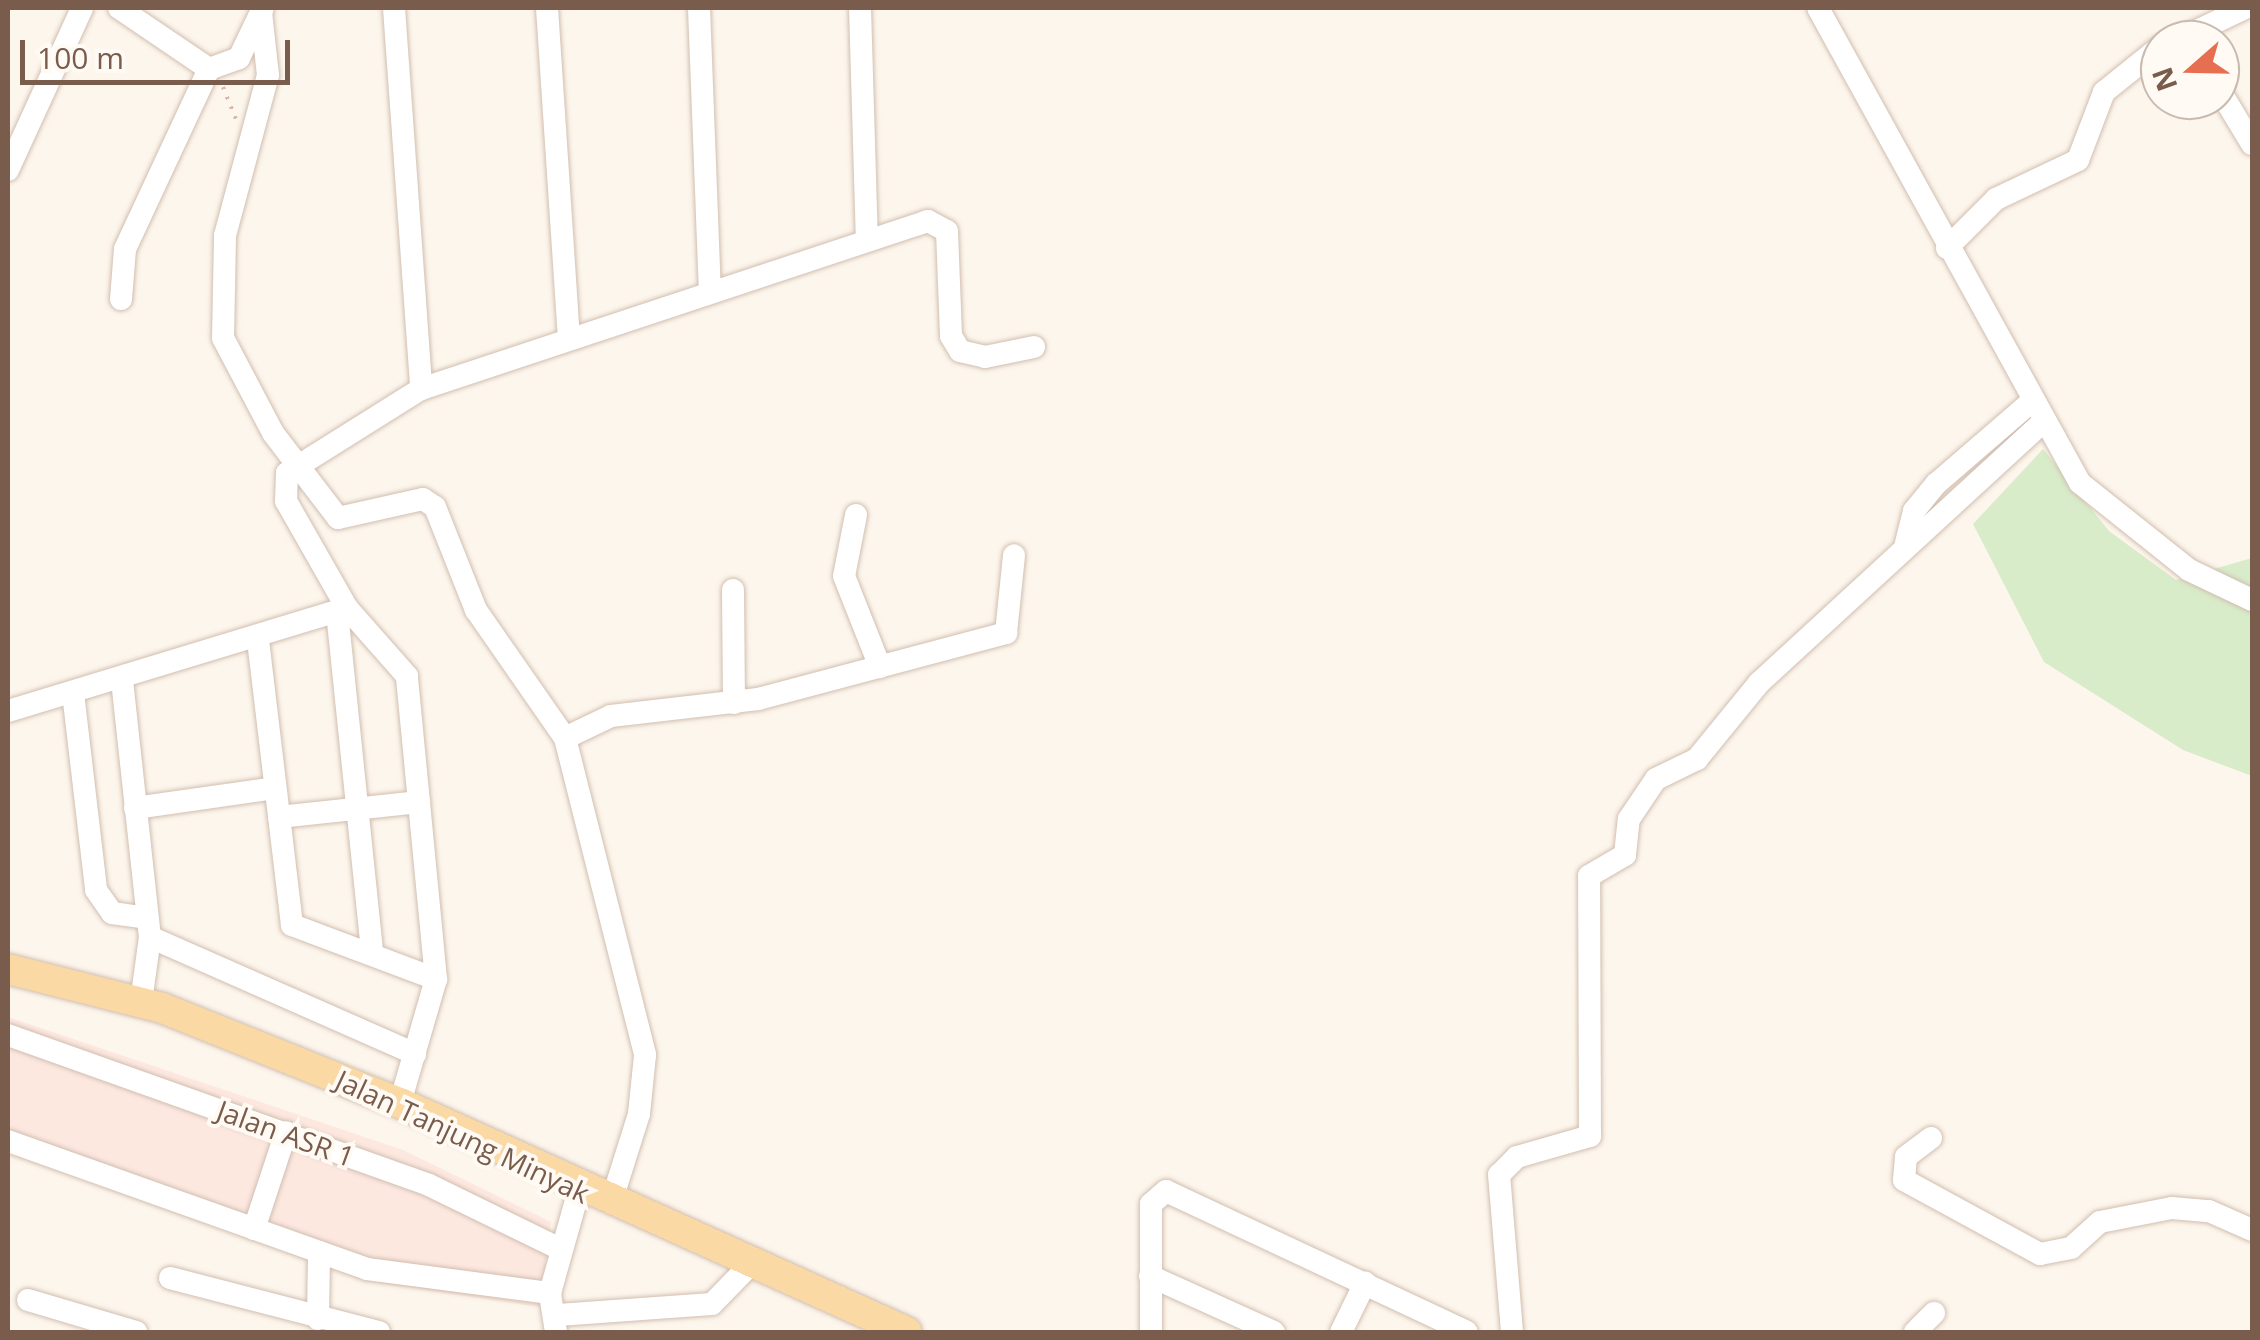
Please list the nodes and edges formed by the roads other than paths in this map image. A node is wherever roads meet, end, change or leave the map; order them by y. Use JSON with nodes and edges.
{"nodes":[{"id":1,"x":82,"y":8,"type":"edge"},
{"id":2,"x":119,"y":8,"type":"edge"},
{"id":3,"x":394,"y":8,"type":"edge"},
{"id":4,"x":547,"y":8,"type":"edge"},
{"id":5,"x":700,"y":8,"type":"edge"},
{"id":6,"x":860,"y":8,"type":"edge"},
{"id":7,"x":1818,"y":8,"type":"edge"},
{"id":8,"x":2245,"y":8,"type":"edge"},
{"id":9,"x":262,"y":10,"type":"edge"},
{"id":10,"x":2223,"y":20,"type":"edge"},
{"id":11,"x":2140,"y":63,"type":"edge"},
{"id":12,"x":213,"y":68,"type":"junction"},
{"id":13,"x":2238,"y":120,"type":"edge"},
{"id":14,"x":2252,"y":144,"type":"edge"},
{"id":15,"x":8,"y":170,"type":"edge"},
{"id":16,"x":867,"y":238,"type":"junction"},
{"id":17,"x":1947,"y":248,"type":"junction"},
{"id":18,"x":710,"y":292,"type":"junction"},
{"id":19,"x":121,"y":298,"type":"dead end"},
{"id":20,"x":569,"y":338,"type":"junction"},
{"id":21,"x":1034,"y":346,"type":"dead end"},
{"id":22,"x":421,"y":389,"type":"junction"},
{"id":23,"x":2036,"y":413,"type":"junction"},
{"id":24,"x":297,"y":465,"type":"junction"},
{"id":25,"x":856,"y":515,"type":"dead end"},
{"id":26,"x":1014,"y":554,"type":"dead end"},
{"id":27,"x":732,"y":590,"type":"dead end"},
{"id":28,"x":2252,"y":600,"type":"edge"},
{"id":29,"x":342,"y":610,"type":"junction"},
{"id":30,"x":258,"y":640,"type":"junction"},
{"id":31,"x":880,"y":666,"type":"junction"},
{"id":32,"x":122,"y":680,"type":"junction"},
{"id":33,"x":73,"y":693,"type":"junction"},
{"id":34,"x":734,"y":703,"type":"junction"},
{"id":35,"x":8,"y":711,"type":"edge"},
{"id":36,"x":565,"y":738,"type":"junction"},
{"id":37,"x":275,"y":788,"type":"junction"},
{"id":38,"x":418,"y":802,"type":"junction"},
{"id":39,"x":135,"y":808,"type":"junction"},
{"id":40,"x":361,"y":808,"type":"junction"},
{"id":41,"x":279,"y":816,"type":"junction"},
{"id":42,"x":149,"y":928,"type":"junction"},
{"id":43,"x":372,"y":948,"type":"junction"},
{"id":44,"x":8,"y":969,"type":"edge"},
{"id":45,"x":436,"y":979,"type":"junction"},
{"id":46,"x":141,"y":1002,"type":"junction"},
{"id":47,"x":8,"y":1034,"type":"edge"},
{"id":48,"x":416,"y":1054,"type":"junction"},
{"id":49,"x":400,"y":1103,"type":"junction"},
{"id":50,"x":286,"y":1132,"type":"junction"},
{"id":51,"x":1932,"y":1138,"type":"dead end"},
{"id":52,"x":8,"y":1141,"type":"edge"},
{"id":53,"x":579,"y":1190,"type":"junction"},
{"id":54,"x":611,"y":1203,"type":"junction"},
{"id":55,"x":254,"y":1229,"type":"junction"},
{"id":56,"x":2252,"y":1230,"type":"edge"},
{"id":57,"x":558,"y":1248,"type":"junction"},
{"id":58,"x":319,"y":1252,"type":"junction"},
{"id":59,"x":751,"y":1264,"type":"junction"},
{"id":60,"x":1150,"y":1276,"type":"junction"},
{"id":61,"x":170,"y":1278,"type":"dead end"},
{"id":62,"x":1365,"y":1283,"type":"junction"},
{"id":63,"x":28,"y":1300,"type":"dead end"},
{"id":64,"x":555,"y":1313,"type":"edge"},
{"id":65,"x":1934,"y":1313,"type":"dead end"},
{"id":66,"x":318,"y":1319,"type":"junction"},
{"id":67,"x":136,"y":1332,"type":"edge"},
{"id":68,"x":378,"y":1332,"type":"edge"},
{"id":69,"x":907,"y":1332,"type":"edge"},
{"id":70,"x":1151,"y":1332,"type":"edge"},
{"id":71,"x":1274,"y":1332,"type":"edge"},
{"id":72,"x":1341,"y":1332,"type":"edge"},
{"id":73,"x":1467,"y":1332,"type":"edge"},
{"id":74,"x":1512,"y":1332,"type":"edge"},
{"id":75,"x":1915,"y":1332,"type":"edge"}],
"edges":[{"from":1,"to":15,"type":"street"},
{"from":2,"to":12,"type":"street"},
{"from":3,"to":22,"type":"street"},
{"from":4,"to":20,"type":"street"},
{"from":5,"to":18,"type":"street"},
{"from":6,"to":16,"type":"street"},
{"from":7,"to":17,"type":"street"},
{"from":8,"to":10,"type":"street"},
{"from":9,"to":12,"type":"street"},
{"from":9,"to":24,"type":"street"},
{"from":11,"to":17,"type":"street"},
{"from":12,"to":19,"type":"street"},
{"from":13,"to":14,"type":"street"},
{"from":16,"to":18,"type":"street"},
{"from":16,"to":21,"type":"street"},
{"from":17,"to":23,"type":"street"},
{"from":18,"to":20,"type":"street"},
{"from":20,"to":22,"type":"street"},
{"from":22,"to":24,"type":"street"},
{"from":23,"to":28,"type":"street"},
{"from":23,"to":74,"type":"street"},
{"from":24,"to":29,"type":"street"},
{"from":24,"to":36,"type":"street"},
{"from":25,"to":31,"type":"street"},
{"from":26,"to":31,"type":"street"},
{"from":27,"to":34,"type":"street"},
{"from":29,"to":30,"type":"street"},
{"from":29,"to":38,"type":"street"},
{"from":29,"to":40,"type":"street"},
{"from":30,"to":32,"type":"street"},
{"from":30,"to":37,"type":"street"},
{"from":31,"to":34,"type":"street"},
{"from":32,"to":33,"type":"street"},
{"from":32,"to":39,"type":"street"},
{"from":33,"to":35,"type":"street"},
{"from":33,"to":42,"type":"street"},
{"from":34,"to":36,"type":"street"},
{"from":36,"to":54,"type":"street"},
{"from":37,"to":39,"type":"street"},
{"from":37,"to":41,"type":"street"},
{"from":38,"to":40,"type":"street"},
{"from":38,"to":45,"type":"street"},
{"from":39,"to":42,"type":"street"},
{"from":40,"to":41,"type":"street"},
{"from":40,"to":43,"type":"street"},
{"from":41,"to":43,"type":"street"},
{"from":42,"to":46,"type":"street"},
{"from":42,"to":48,"type":"street"},
{"from":43,"to":45,"type":"street"},
{"from":44,"to":46,"type":"main road","name":"Jalan Tanjung Minyak"},
{"from":45,"to":48,"type":"street"},
{"from":46,"to":49,"type":"main road","name":"Jalan Tanjung Minyak"},
{"from":47,"to":50,"type":"street","name":"Jalan ASR 1"},
{"from":48,"to":49,"type":"street"},
{"from":49,"to":53,"type":"main road","name":"Jalan Tanjung Minyak"},
{"from":50,"to":55,"type":"street"},
{"from":50,"to":57,"type":"street","name":"Jalan ASR 1"},
{"from":51,"to":56,"type":"street"},
{"from":52,"to":55,"type":"street"},
{"from":53,"to":54,"type":"main road","name":"Jalan Tanjung Minyak"},
{"from":53,"to":57,"type":"street"},
{"from":54,"to":59,"type":"main road","name":"Jalan Tanjung Minyak"},
{"from":55,"to":58,"type":"street"},
{"from":57,"to":64,"type":"street"},
{"from":58,"to":64,"type":"street"},
{"from":58,"to":66,"type":"street"},
{"from":59,"to":64,"type":"street"},
{"from":59,"to":69,"type":"main road","name":"Jalan Tanjung Minyak"},
{"from":60,"to":62,"type":"street"},
{"from":60,"to":70,"type":"street"},
{"from":60,"to":71,"type":"street"},
{"from":61,"to":66,"type":"street"},
{"from":62,"to":72,"type":"street"},
{"from":62,"to":73,"type":"street"},
{"from":63,"to":67,"type":"street"},
{"from":65,"to":75,"type":"street"},
{"from":66,"to":68,"type":"street"}]}
